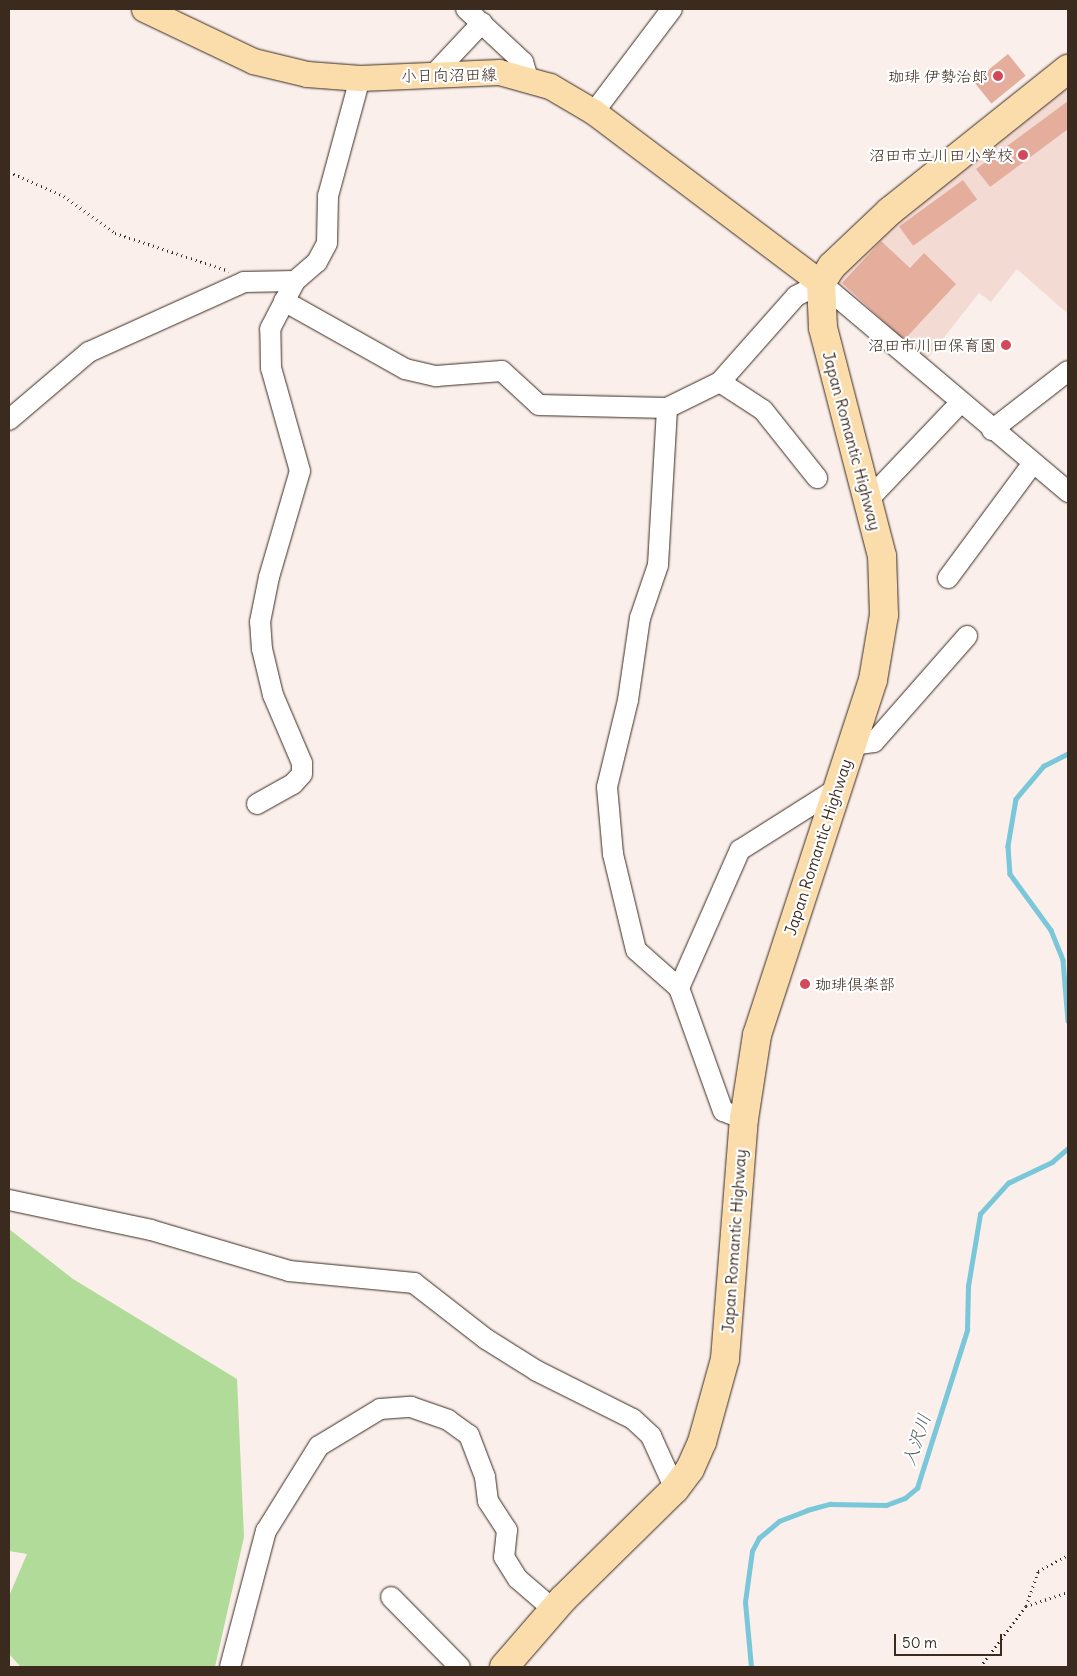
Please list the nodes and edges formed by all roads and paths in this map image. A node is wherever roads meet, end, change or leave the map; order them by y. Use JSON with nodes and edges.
{"nodes":[{"id":1,"x":144,"y":9,"type":"edge"},
{"id":2,"x":466,"y":9,"type":"edge"},
{"id":3,"x":672,"y":9,"type":"edge"},
{"id":4,"x":482,"y":23,"type":"junction"},
{"id":5,"x":1068,"y":69,"type":"edge"},
{"id":6,"x":435,"y":73,"type":"junction"},
{"id":7,"x":360,"y":78,"type":"junction"},
{"id":8,"x":528,"y":78,"type":"junction"},
{"id":9,"x":594,"y":112,"type":"junction"},
{"id":10,"x":9,"y":172,"type":"edge"},
{"id":11,"x":295,"y":281,"type":"junction"},
{"id":12,"x":244,"y":282,"type":"junction"},
{"id":13,"x":820,"y":283,"type":"junction"},
{"id":14,"x":284,"y":301,"type":"junction"},
{"id":15,"x":1068,"y":371,"type":"edge"},
{"id":16,"x":720,"y":382,"type":"junction"},
{"id":17,"x":960,"y":403,"type":"junction"},
{"id":18,"x":667,"y":408,"type":"junction"},
{"id":19,"x":9,"y":420,"type":"edge"},
{"id":20,"x":992,"y":430,"type":"junction"},
{"id":21,"x":1033,"y":464,"type":"junction"},
{"id":22,"x":817,"y":478,"type":"dead end"},
{"id":23,"x":1068,"y":492,"type":"edge"},
{"id":24,"x":868,"y":500,"type":"junction"},
{"id":25,"x":948,"y":578,"type":"dead end"},
{"id":26,"x":967,"y":636,"type":"dead end"},
{"id":27,"x":851,"y":745,"type":"junction"},
{"id":28,"x":835,"y":790,"type":"junction"},
{"id":29,"x":257,"y":804,"type":"dead end"},
{"id":30,"x":679,"y":988,"type":"junction"},
{"id":31,"x":744,"y":1119,"type":"junction"},
{"id":32,"x":9,"y":1200,"type":"edge"},
{"id":33,"x":675,"y":1489,"type":"junction"},
{"id":34,"x":1068,"y":1555,"type":"edge"},
{"id":35,"x":1068,"y":1592,"type":"edge"},
{"id":36,"x":390,"y":1598,"type":"dead end"},
{"id":37,"x":1026,"y":1606,"type":"junction"},
{"id":38,"x":554,"y":1610,"type":"junction"},
{"id":39,"x":230,"y":1667,"type":"edge"},
{"id":40,"x":460,"y":1667,"type":"edge"},
{"id":41,"x":504,"y":1667,"type":"edge"},
{"id":42,"x":980,"y":1667,"type":"edge"}],
"edges":[{"from":1,"to":7,"type":"main road","name":"小日向沼田線"},
{"from":2,"to":4,"type":"street"},
{"from":3,"to":9,"type":"street"},
{"from":4,"to":6,"type":"street"},
{"from":4,"to":8,"type":"street"},
{"from":5,"to":13,"type":"highway"},
{"from":6,"to":7,"type":"main road","name":"小日向沼田線"},
{"from":6,"to":8,"type":"main road","name":"小日向沼田線"},
{"from":7,"to":11,"type":"street"},
{"from":8,"to":9,"type":"main road","name":"小日向沼田線"},
{"from":9,"to":13,"type":"main road","name":"小日向沼田線"},
{"from":10,"to":12,"type":"path"},
{"from":11,"to":12,"type":"street"},
{"from":11,"to":14,"type":"street"},
{"from":12,"to":19,"type":"street"},
{"from":13,"to":16,"type":"street"},
{"from":13,"to":17,"type":"street"},
{"from":13,"to":24,"type":"highway","name":"Japan Romantic Highway"},
{"from":14,"to":18,"type":"street"},
{"from":14,"to":29,"type":"street"},
{"from":15,"to":20,"type":"street"},
{"from":16,"to":18,"type":"street"},
{"from":16,"to":22,"type":"street"},
{"from":17,"to":20,"type":"street"},
{"from":17,"to":24,"type":"street"},
{"from":18,"to":30,"type":"street"},
{"from":20,"to":21,"type":"street"},
{"from":21,"to":23,"type":"street"},
{"from":21,"to":25,"type":"street"},
{"from":24,"to":27,"type":"highway","name":"Japan Romantic Highway"},
{"from":26,"to":27,"type":"street"},
{"from":27,"to":28,"type":"highway","name":"Japan Romantic Highway"},
{"from":28,"to":30,"type":"street"},
{"from":28,"to":31,"type":"highway","name":"Japan Romantic Highway"},
{"from":30,"to":31,"type":"street"},
{"from":31,"to":33,"type":"highway","name":"Japan Romantic Highway"},
{"from":32,"to":33,"type":"street"},
{"from":33,"to":38,"type":"highway","name":"Japan Romantic Highway"},
{"from":34,"to":37,"type":"path"},
{"from":35,"to":37,"type":"path"},
{"from":36,"to":40,"type":"street"},
{"from":37,"to":42,"type":"path"},
{"from":38,"to":39,"type":"street"},
{"from":38,"to":41,"type":"highway","name":"Japan Romantic Highway"}]}
